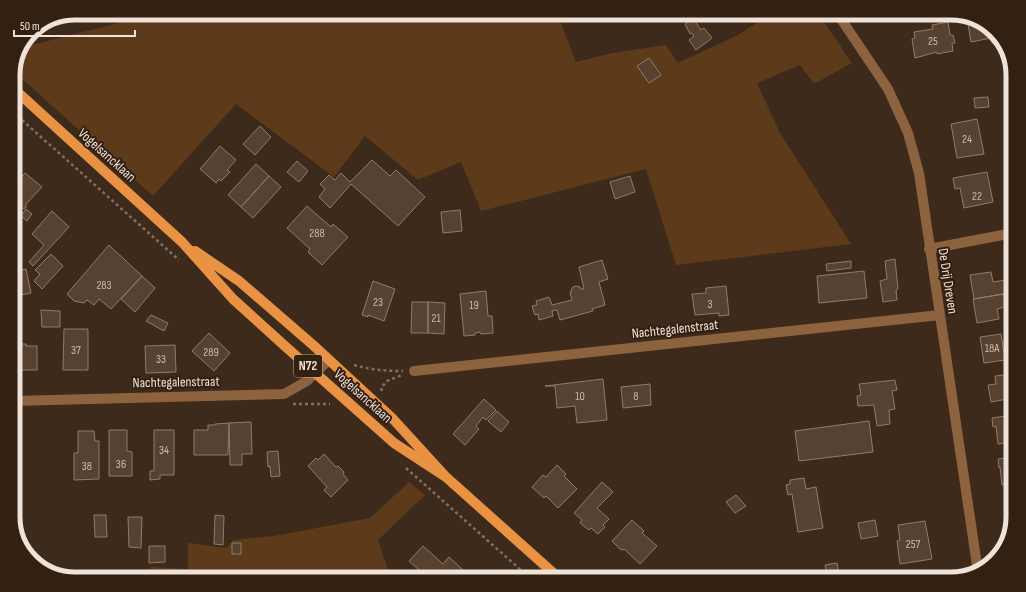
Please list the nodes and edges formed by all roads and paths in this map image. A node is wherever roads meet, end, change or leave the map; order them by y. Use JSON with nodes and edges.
{"nodes":[{"id":1,"x":842,"y":20,"type":"edge"},
{"id":2,"x":20,"y":94,"type":"edge"},
{"id":3,"x":20,"y":118,"type":"edge"},
{"id":4,"x":1006,"y":234,"type":"edge"},
{"id":5,"x":182,"y":242,"type":"junction"},
{"id":6,"x":929,"y":249,"type":"junction"},
{"id":7,"x":184,"y":264,"type":"dead end"},
{"id":8,"x":940,"y":315,"type":"junction"},
{"id":9,"x":329,"y":360,"type":"junction"},
{"id":10,"x":350,"y":364,"type":"dead end"},
{"id":11,"x":414,"y":371,"type":"junction"},
{"id":12,"x":316,"y":373,"type":"junction"},
{"id":13,"x":382,"y":396,"type":"dead end"},
{"id":14,"x":20,"y":401,"type":"edge"},
{"id":15,"x":403,"y":465,"type":"dead end"},
{"id":16,"x":446,"y":477,"type":"junction"},
{"id":17,"x":977,"y":565,"type":"edge"},
{"id":18,"x":523,"y":572,"type":"edge"},
{"id":19,"x":552,"y":572,"type":"edge"}],
"edges":[{"from":1,"to":6,"type":"street","name":"De Drij Dreven"},
{"from":2,"to":5,"type":"main road","name":"Vogelsancklaan","number":"N72"},
{"from":3,"to":7,"type":"path"},
{"from":4,"to":6,"type":"street"},
{"from":5,"to":9,"type":"main road","name":"Vogelsancklaan","number":"N72"},
{"from":5,"to":12,"type":"main road","name":"Vogelsancklaan","number":"N72"},
{"from":6,"to":8,"type":"street","name":"De Drij Dreven"},
{"from":8,"to":11,"type":"street","name":"Nachtegalenstraat"},
{"from":8,"to":17,"type":"street","name":"De Drij Dreven"},
{"from":9,"to":12,"type":"street","name":"Nachtegalenstraat"},
{"from":9,"to":16,"type":"main road","name":"Vogelsancklaan","number":"N72"},
{"from":10,"to":11,"type":"path"},
{"from":11,"to":13,"type":"path"},
{"from":12,"to":14,"type":"street","name":"Nachtegalenstraat"},
{"from":12,"to":16,"type":"main road","name":"Vogelsancklaan","number":"N72"},
{"from":15,"to":18,"type":"path"},
{"from":16,"to":19,"type":"main road","name":"Vogelsancklaan","number":"N72"}]}
